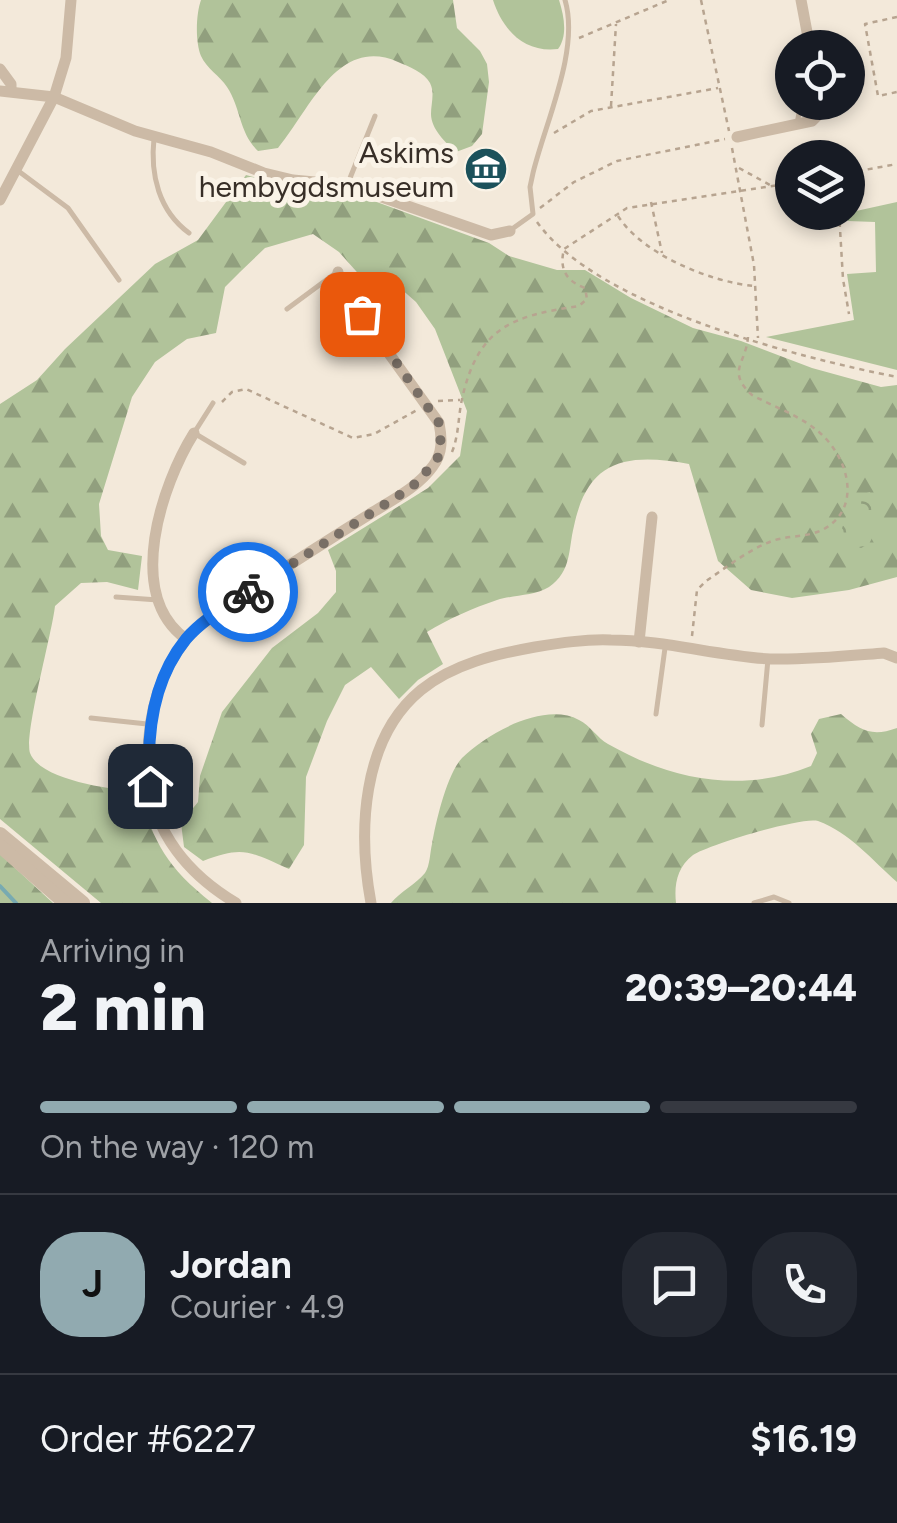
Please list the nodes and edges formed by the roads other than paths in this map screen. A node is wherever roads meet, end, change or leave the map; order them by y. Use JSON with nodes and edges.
{"nodes":[{"id":1,"x":71,"y":0,"type":"edge"},
{"id":2,"x":565,"y":0,"type":"edge"},
{"id":3,"x":801,"y":0,"type":"edge"},
{"id":4,"x":807,"y":30,"type":"edge"},
{"id":5,"x":0,"y":69,"type":"edge"},
{"id":6,"x":6,"y":90,"type":"edge"},
{"id":7,"x":54,"y":96,"type":"junction"},
{"id":8,"x":375,"y":116,"type":"dead end"},
{"id":9,"x":797,"y":120,"type":"edge"},
{"id":10,"x":810,"y":120,"type":"edge"},
{"id":11,"x":797,"y":124,"type":"junction"},
{"id":12,"x":154,"y":137,"type":"junction"},
{"id":13,"x":734,"y":137,"type":"road end"},
{"id":14,"x":17,"y":170,"type":"junction"},
{"id":15,"x":347,"y":185,"type":"junction"},
{"id":16,"x":0,"y":200,"type":"edge"},
{"id":17,"x":510,"y":231,"type":"joint"},
{"id":18,"x":190,"y":233,"type":"dead end"},
{"id":19,"x":338,"y":272,"type":"joint"},
{"id":20,"x":119,"y":280,"type":"dead end"},
{"id":21,"x":287,"y":308,"type":"dead end"},
{"id":22,"x":215,"y":407,"type":"road end"},
{"id":23,"x":194,"y":433,"type":"junction"},
{"id":24,"x":244,"y":463,"type":"dead end"},
{"id":25,"x":652,"y":518,"type":"dead end"},
{"id":26,"x":116,"y":597,"type":"dead end"},
{"id":27,"x":159,"y":600,"type":"junction"},
{"id":28,"x":186,"y":639,"type":"junction"},
{"id":29,"x":640,"y":642,"type":"junction"},
{"id":30,"x":666,"y":645,"type":"junction"},
{"id":31,"x":768,"y":658,"type":"junction"},
{"id":32,"x":897,"y":658,"type":"edge"},
{"id":33,"x":656,"y":714,"type":"dead end"},
{"id":34,"x":91,"y":718,"type":"dead end"},
{"id":35,"x":150,"y":724,"type":"junction"},
{"id":36,"x":762,"y":725,"type":"dead end"},
{"id":37,"x":0,"y":834,"type":"edge"},
{"id":38,"x":0,"y":846,"type":"edge"},
{"id":39,"x":65,"y":903,"type":"edge"},
{"id":40,"x":82,"y":903,"type":"edge"},
{"id":41,"x":236,"y":903,"type":"edge"},
{"id":42,"x":371,"y":903,"type":"edge"},
{"id":43,"x":754,"y":903,"type":"edge"},
{"id":44,"x":789,"y":903,"type":"edge"}],
"edges":[{"from":1,"to":7,"type":"street"},
{"from":2,"to":17,"type":"lane"},
{"from":3,"to":4,"type":"street"},
{"from":5,"to":6,"type":"street"},
{"from":6,"to":7,"type":"street"},
{"from":7,"to":12,"type":"street"},
{"from":7,"to":14,"type":"street"},
{"from":8,"to":15,"type":"lane"},
{"from":9,"to":11,"type":"lane"},
{"from":10,"to":11,"type":"street"},
{"from":11,"to":13,"type":"street"},
{"from":12,"to":15,"type":"street"},
{"from":12,"to":18,"type":"lane"},
{"from":14,"to":16,"type":"street"},
{"from":14,"to":20,"type":"lane"},
{"from":15,"to":17,"type":"street"},
{"from":19,"to":21,"type":"lane"},
{"from":19,"to":28,"type":"street"},
{"from":22,"to":23,"type":"lane"},
{"from":23,"to":24,"type":"lane"},
{"from":23,"to":27,"type":"street"},
{"from":25,"to":29,"type":"street"},
{"from":26,"to":27,"type":"lane"},
{"from":27,"to":28,"type":"street"},
{"from":28,"to":35,"type":"street"},
{"from":29,"to":30,"type":"street"},
{"from":29,"to":42,"type":"street"},
{"from":30,"to":31,"type":"street"},
{"from":30,"to":33,"type":"lane"},
{"from":31,"to":32,"type":"street"},
{"from":31,"to":36,"type":"lane"},
{"from":34,"to":35,"type":"lane"},
{"from":35,"to":41,"type":"street"},
{"from":37,"to":40,"type":"street"},
{"from":38,"to":39,"type":"street"},
{"from":43,"to":44,"type":"lane"}]}
